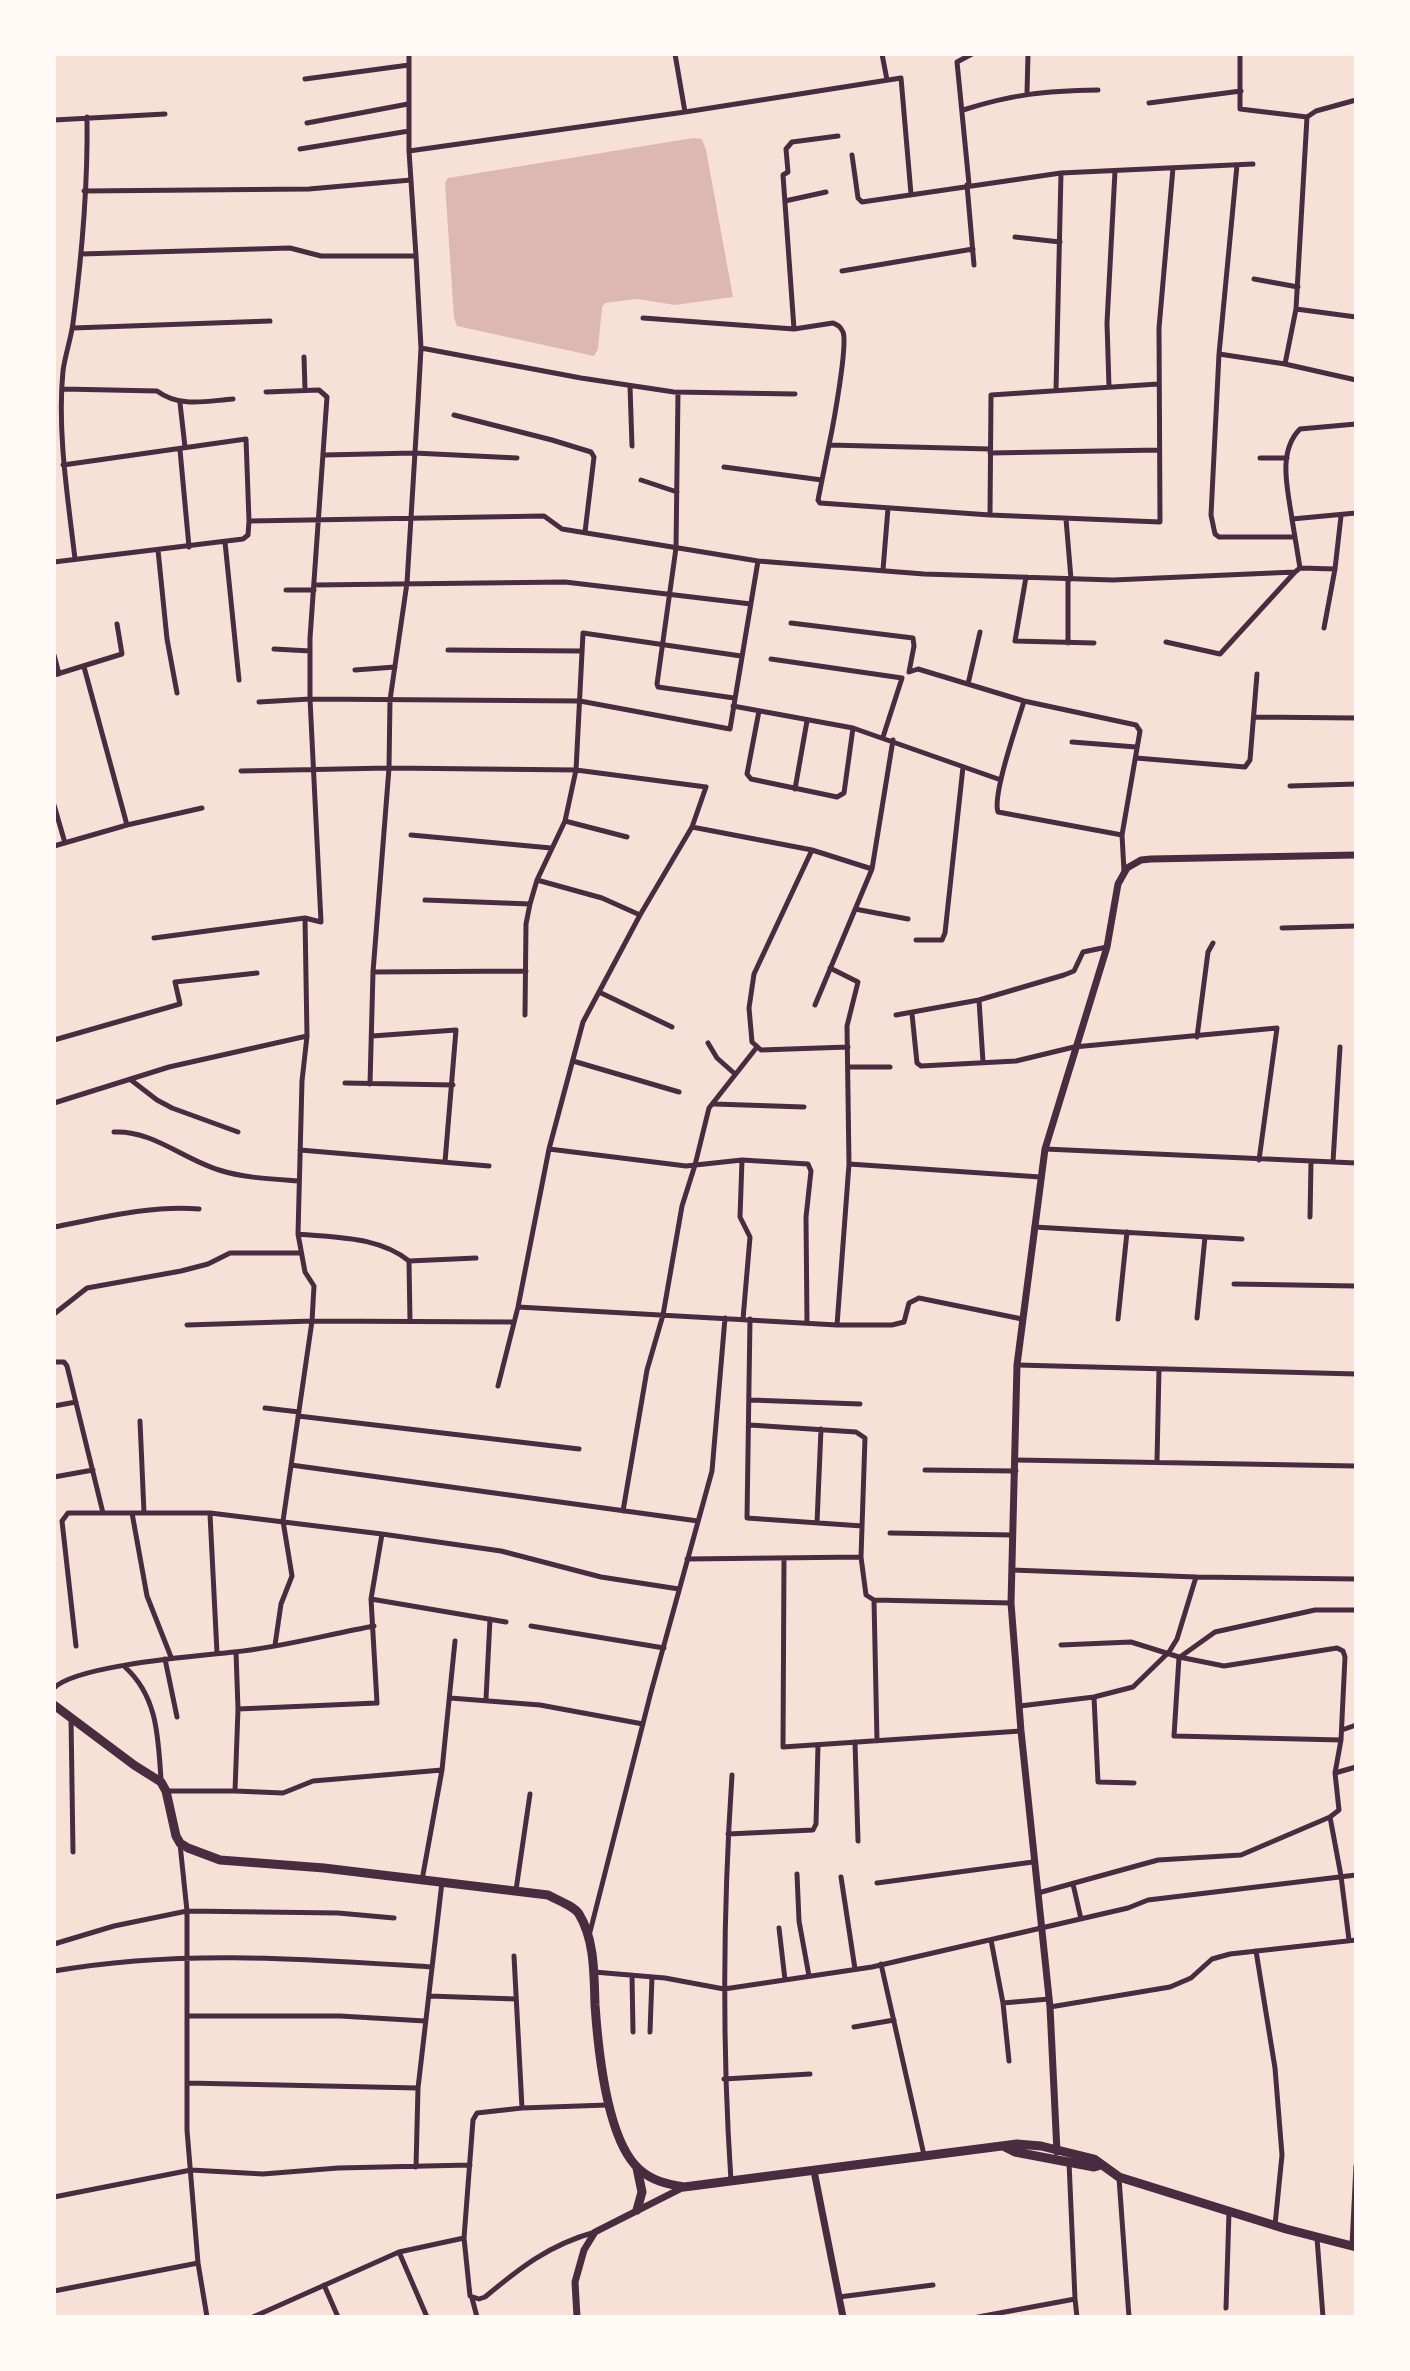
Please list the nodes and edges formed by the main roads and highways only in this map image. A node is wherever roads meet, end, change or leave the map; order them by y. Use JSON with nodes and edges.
{"nodes":[{"id":1,"x":54,"y":1705,"type":"edge"},
{"id":2,"x":1058,"y":2154,"type":"junction"},
{"id":3,"x":1101,"y":2165,"type":"junction"},
{"id":4,"x":637,"y":2168,"type":"junction"},
{"id":5,"x":637,"y":2210,"type":"road end"},
{"id":6,"x":1354,"y":2246,"type":"edge"}],
"edges":[{"from":1,"to":4,"type":"main road"},
{"from":2,"to":3,"type":"main road"},
{"from":2,"to":3,"type":"main road"},
{"from":2,"to":4,"type":"main road"},
{"from":3,"to":6,"type":"main road"},
{"from":4,"to":5,"type":"main road"}]}
